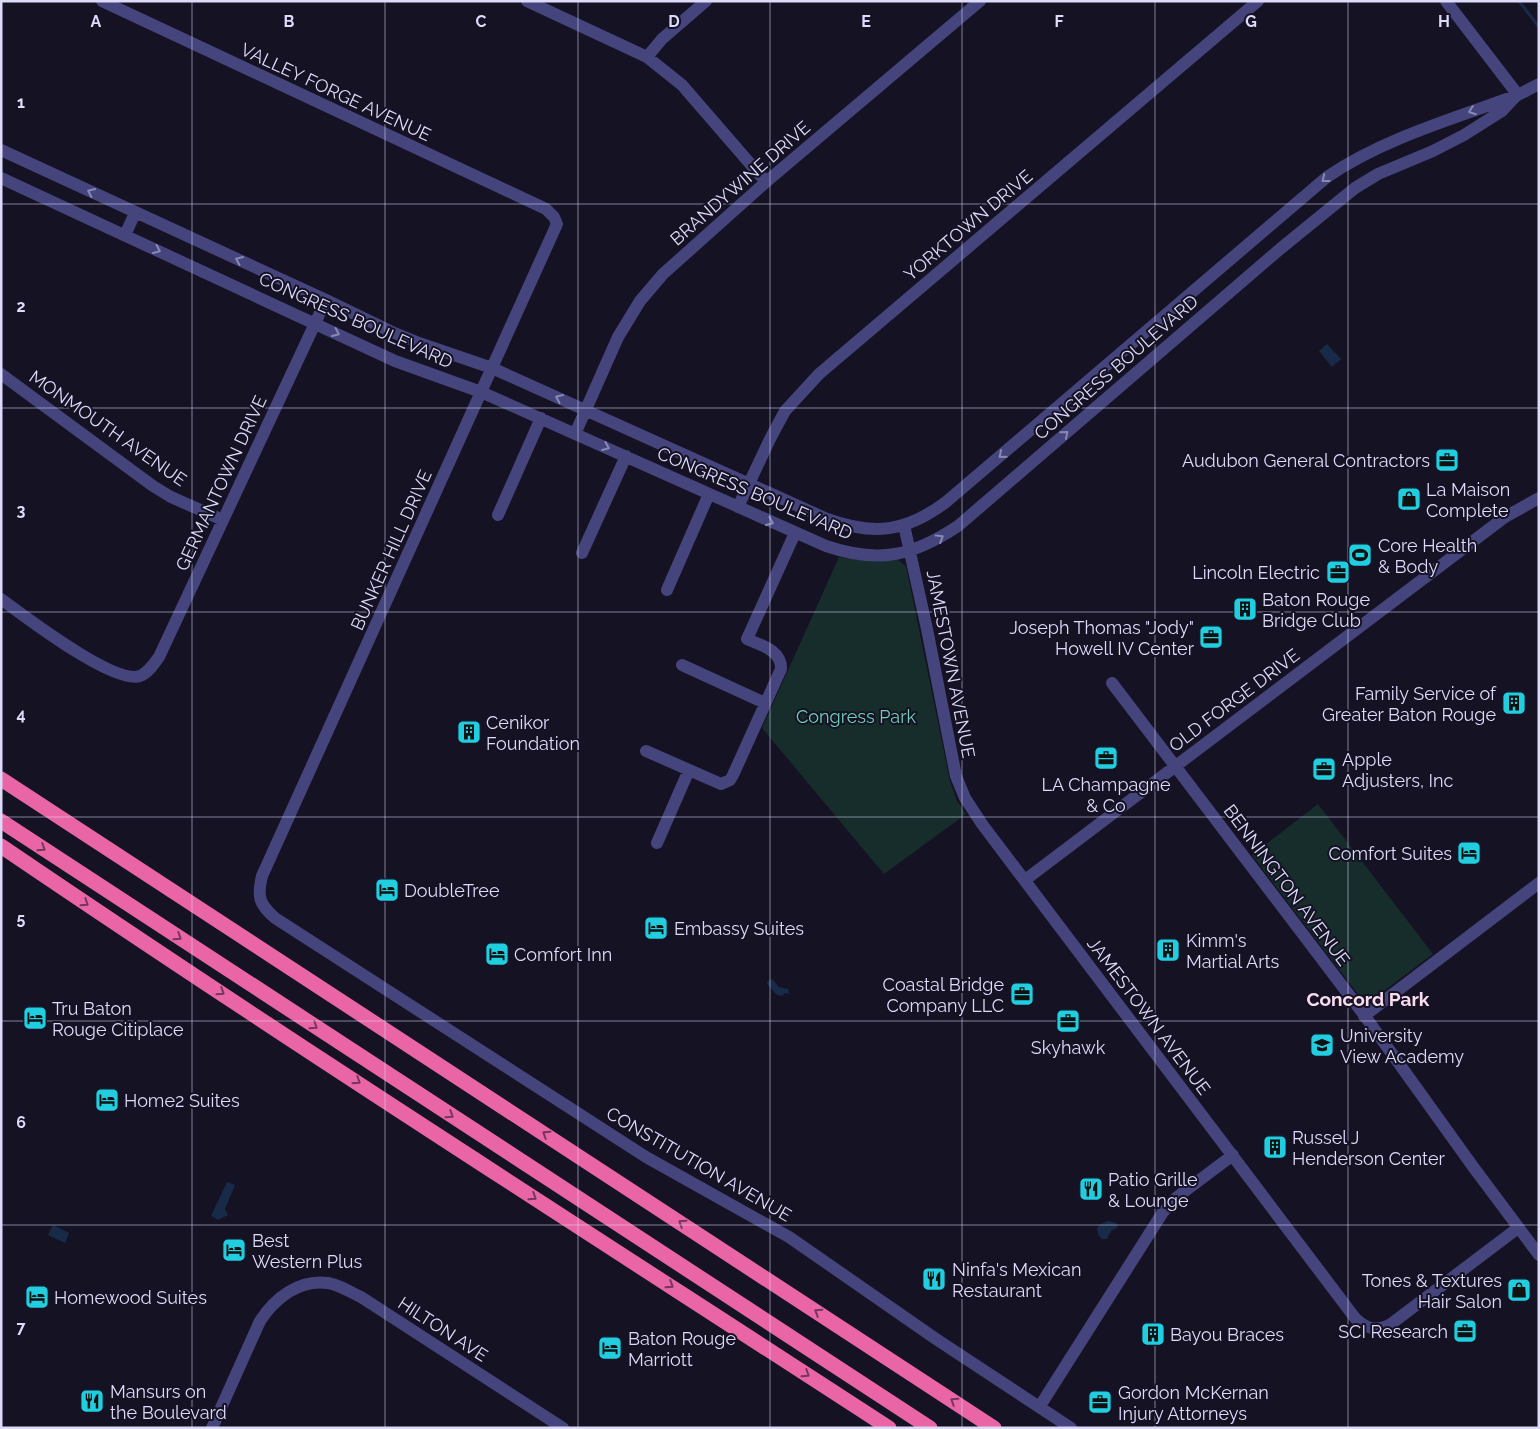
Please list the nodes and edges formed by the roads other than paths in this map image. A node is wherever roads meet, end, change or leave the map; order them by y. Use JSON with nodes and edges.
{"nodes":[{"id":1,"x":102,"y":1,"type":"edge"},
{"id":2,"x":527,"y":1,"type":"edge"},
{"id":3,"x":706,"y":1,"type":"edge"},
{"id":4,"x":980,"y":1,"type":"edge"},
{"id":5,"x":1258,"y":1,"type":"edge"},
{"id":6,"x":1446,"y":1,"type":"edge"},
{"id":7,"x":647,"y":57,"type":"junction"},
{"id":8,"x":1539,"y":84,"type":"edge"},
{"id":9,"x":1518,"y":95,"type":"junction"},
{"id":10,"x":1,"y":150,"type":"edge"},
{"id":11,"x":1,"y":178,"type":"edge"},
{"id":12,"x":766,"y":182,"type":"junction"},
{"id":13,"x":135,"y":213,"type":"junction"},
{"id":14,"x":554,"y":217,"type":"joint"},
{"id":15,"x":125,"y":235,"type":"junction"},
{"id":16,"x":326,"y":300,"type":"junction"},
{"id":17,"x":315,"y":324,"type":"junction"},
{"id":18,"x":492,"y":368,"type":"junction"},
{"id":19,"x":1,"y":374,"type":"edge"},
{"id":20,"x":482,"y":392,"type":"junction"},
{"id":21,"x":585,"y":410,"type":"junction"},
{"id":22,"x":541,"y":418,"type":"junction"},
{"id":23,"x":575,"y":434,"type":"junction"},
{"id":24,"x":626,"y":456,"type":"junction"},
{"id":25,"x":748,"y":483,"type":"junction"},
{"id":26,"x":709,"y":494,"type":"junction"},
{"id":27,"x":1539,"y":498,"type":"edge"},
{"id":28,"x":738,"y":507,"type":"junction"},
{"id":29,"x":498,"y":515,"type":"dead end"},
{"id":30,"x":223,"y":520,"type":"junction"},
{"id":31,"x":904,"y":525,"type":"junction"},
{"id":32,"x":795,"y":533,"type":"junction"},
{"id":33,"x":910,"y":551,"type":"junction"},
{"id":34,"x":582,"y":553,"type":"dead end"},
{"id":35,"x":667,"y":590,"type":"dead end"},
{"id":36,"x":1,"y":599,"type":"edge"},
{"id":37,"x":682,"y":665,"type":"dead end"},
{"id":38,"x":1112,"y":683,"type":"dead end"},
{"id":39,"x":766,"y":703,"type":"junction"},
{"id":40,"x":646,"y":751,"type":"dead end"},
{"id":41,"x":1175,"y":766,"type":"junction"},
{"id":42,"x":689,"y":770,"type":"junction"},
{"id":43,"x":1,"y":779,"type":"edge"},
{"id":44,"x":1,"y":821,"type":"edge"},
{"id":45,"x":657,"y":843,"type":"dead end"},
{"id":46,"x":1,"y":846,"type":"edge"},
{"id":47,"x":1024,"y":880,"type":"junction"},
{"id":48,"x":1539,"y":883,"type":"edge"},
{"id":49,"x":260,"y":899,"type":"joint"},
{"id":50,"x":1364,"y":1016,"type":"junction"},
{"id":51,"x":1232,"y":1155,"type":"junction"},
{"id":52,"x":1518,"y":1228,"type":"junction"},
{"id":53,"x":1539,"y":1255,"type":"edge"},
{"id":54,"x":1040,"y":1406,"type":"junction"},
{"id":55,"x":212,"y":1428,"type":"edge"},
{"id":56,"x":563,"y":1428,"type":"edge"},
{"id":57,"x":889,"y":1428,"type":"edge"},
{"id":58,"x":930,"y":1428,"type":"edge"},
{"id":59,"x":994,"y":1428,"type":"edge"},
{"id":60,"x":1071,"y":1428,"type":"edge"}],
"edges":[{"from":1,"to":14,"type":"street","name":"VALLEY FORGE AVENUE"},
{"from":2,"to":7,"type":"street"},
{"from":3,"to":7,"type":"street"},
{"from":4,"to":12,"type":"street","name":"BRANDYWINE DRIVE"},
{"from":5,"to":25,"type":"street","name":"YORKTOWN DRIVE"},
{"from":6,"to":9,"type":"street"},
{"from":7,"to":12,"type":"street"},
{"from":8,"to":9,"type":"street","name":"CONGRESS BOULEVARD"},
{"from":9,"to":31,"type":"street","name":"CONGRESS BOULEVARD","one_way":true},
{"from":33,"to":9,"type":"street","name":"CONGRESS BOULEVARD","one_way":true},
{"from":13,"to":10,"type":"street","name":"CONGRESS BOULEVARD","one_way":true},
{"from":11,"to":15,"type":"street","name":"CONGRESS BOULEVARD"},
{"from":12,"to":21,"type":"street","name":"BRANDYWINE DRIVE"},
{"from":13,"to":15,"type":"street"},
{"from":16,"to":13,"type":"street","name":"CONGRESS BOULEVARD","one_way":true},
{"from":14,"to":18,"type":"street","name":"BUNKER HILL DRIVE"},
{"from":15,"to":17,"type":"street","name":"CONGRESS BOULEVARD","one_way":true},
{"from":16,"to":17,"type":"street","name":"GERMANTOWN DRIVE"},
{"from":16,"to":18,"type":"street","name":"CONGRESS BOULEVARD"},
{"from":17,"to":20,"type":"street","name":"CONGRESS BOULEVARD","one_way":true},
{"from":17,"to":30,"type":"street","name":"GERMANTOWN DRIVE"},
{"from":18,"to":20,"type":"street","name":"BUNKER HILL DRIVE"},
{"from":21,"to":18,"type":"street","name":"CONGRESS BOULEVARD","one_way":true},
{"from":19,"to":30,"type":"street","name":"MONMOUTH AVENUE"},
{"from":20,"to":22,"type":"street","name":"CONGRESS BOULEVARD"},
{"from":20,"to":49,"type":"street","name":"BUNKER HILL DRIVE"},
{"from":21,"to":23,"type":"street","name":"BRANDYWINE DRIVE"},
{"from":21,"to":25,"type":"street","name":"CONGRESS BOULEVARD"},
{"from":22,"to":23,"type":"street","name":"CONGRESS BOULEVARD"},
{"from":22,"to":29,"type":"street"},
{"from":23,"to":24,"type":"street","name":"CONGRESS BOULEVARD","one_way":true},
{"from":24,"to":26,"type":"street","name":"CONGRESS BOULEVARD"},
{"from":24,"to":34,"type":"street"},
{"from":25,"to":28,"type":"street","name":"YORKTOWN DRIVE"},
{"from":25,"to":31,"type":"street","name":"CONGRESS BOULEVARD"},
{"from":26,"to":28,"type":"street","name":"CONGRESS BOULEVARD"},
{"from":26,"to":35,"type":"street"},
{"from":27,"to":41,"type":"street","name":"OLD FORGE DRIVE"},
{"from":28,"to":32,"type":"street","name":"CONGRESS BOULEVARD","one_way":true},
{"from":30,"to":36,"type":"street","name":"GERMANTOWN DRIVE"},
{"from":31,"to":33,"type":"street","name":"JAMESTOWN AVENUE"},
{"from":32,"to":33,"type":"street","name":"CONGRESS BOULEVARD"},
{"from":32,"to":39,"type":"street"},
{"from":33,"to":47,"type":"street","name":"JAMESTOWN AVENUE"},
{"from":37,"to":39,"type":"street"},
{"from":38,"to":41,"type":"street","name":"BENNINGTON AVENUE"},
{"from":39,"to":42,"type":"street"},
{"from":40,"to":42,"type":"street"},
{"from":41,"to":47,"type":"street","name":"OLD FORGE DRIVE"},
{"from":41,"to":50,"type":"street","name":"BENNINGTON AVENUE"},
{"from":42,"to":45,"type":"street"},
{"from":59,"to":43,"type":"highway","one_way":true},
{"from":44,"to":58,"type":"highway","one_way":true},
{"from":46,"to":57,"type":"highway","one_way":true},
{"from":47,"to":51,"type":"street","name":"JAMESTOWN AVENUE"},
{"from":48,"to":50,"type":"street"},
{"from":49,"to":54,"type":"street","name":"CONSTITUTION AVENUE"},
{"from":50,"to":52,"type":"street","name":"BENNINGTON AVENUE"},
{"from":51,"to":52,"type":"street","name":"JAMESTOWN AVENUE"},
{"from":51,"to":54,"type":"street"},
{"from":52,"to":53,"type":"street","name":"BENNINGTON AVENUE"},
{"from":54,"to":60,"type":"street","name":"CONSTITUTION AVENUE"},
{"from":55,"to":56,"type":"street","name":"HILTON AVE"}]}
